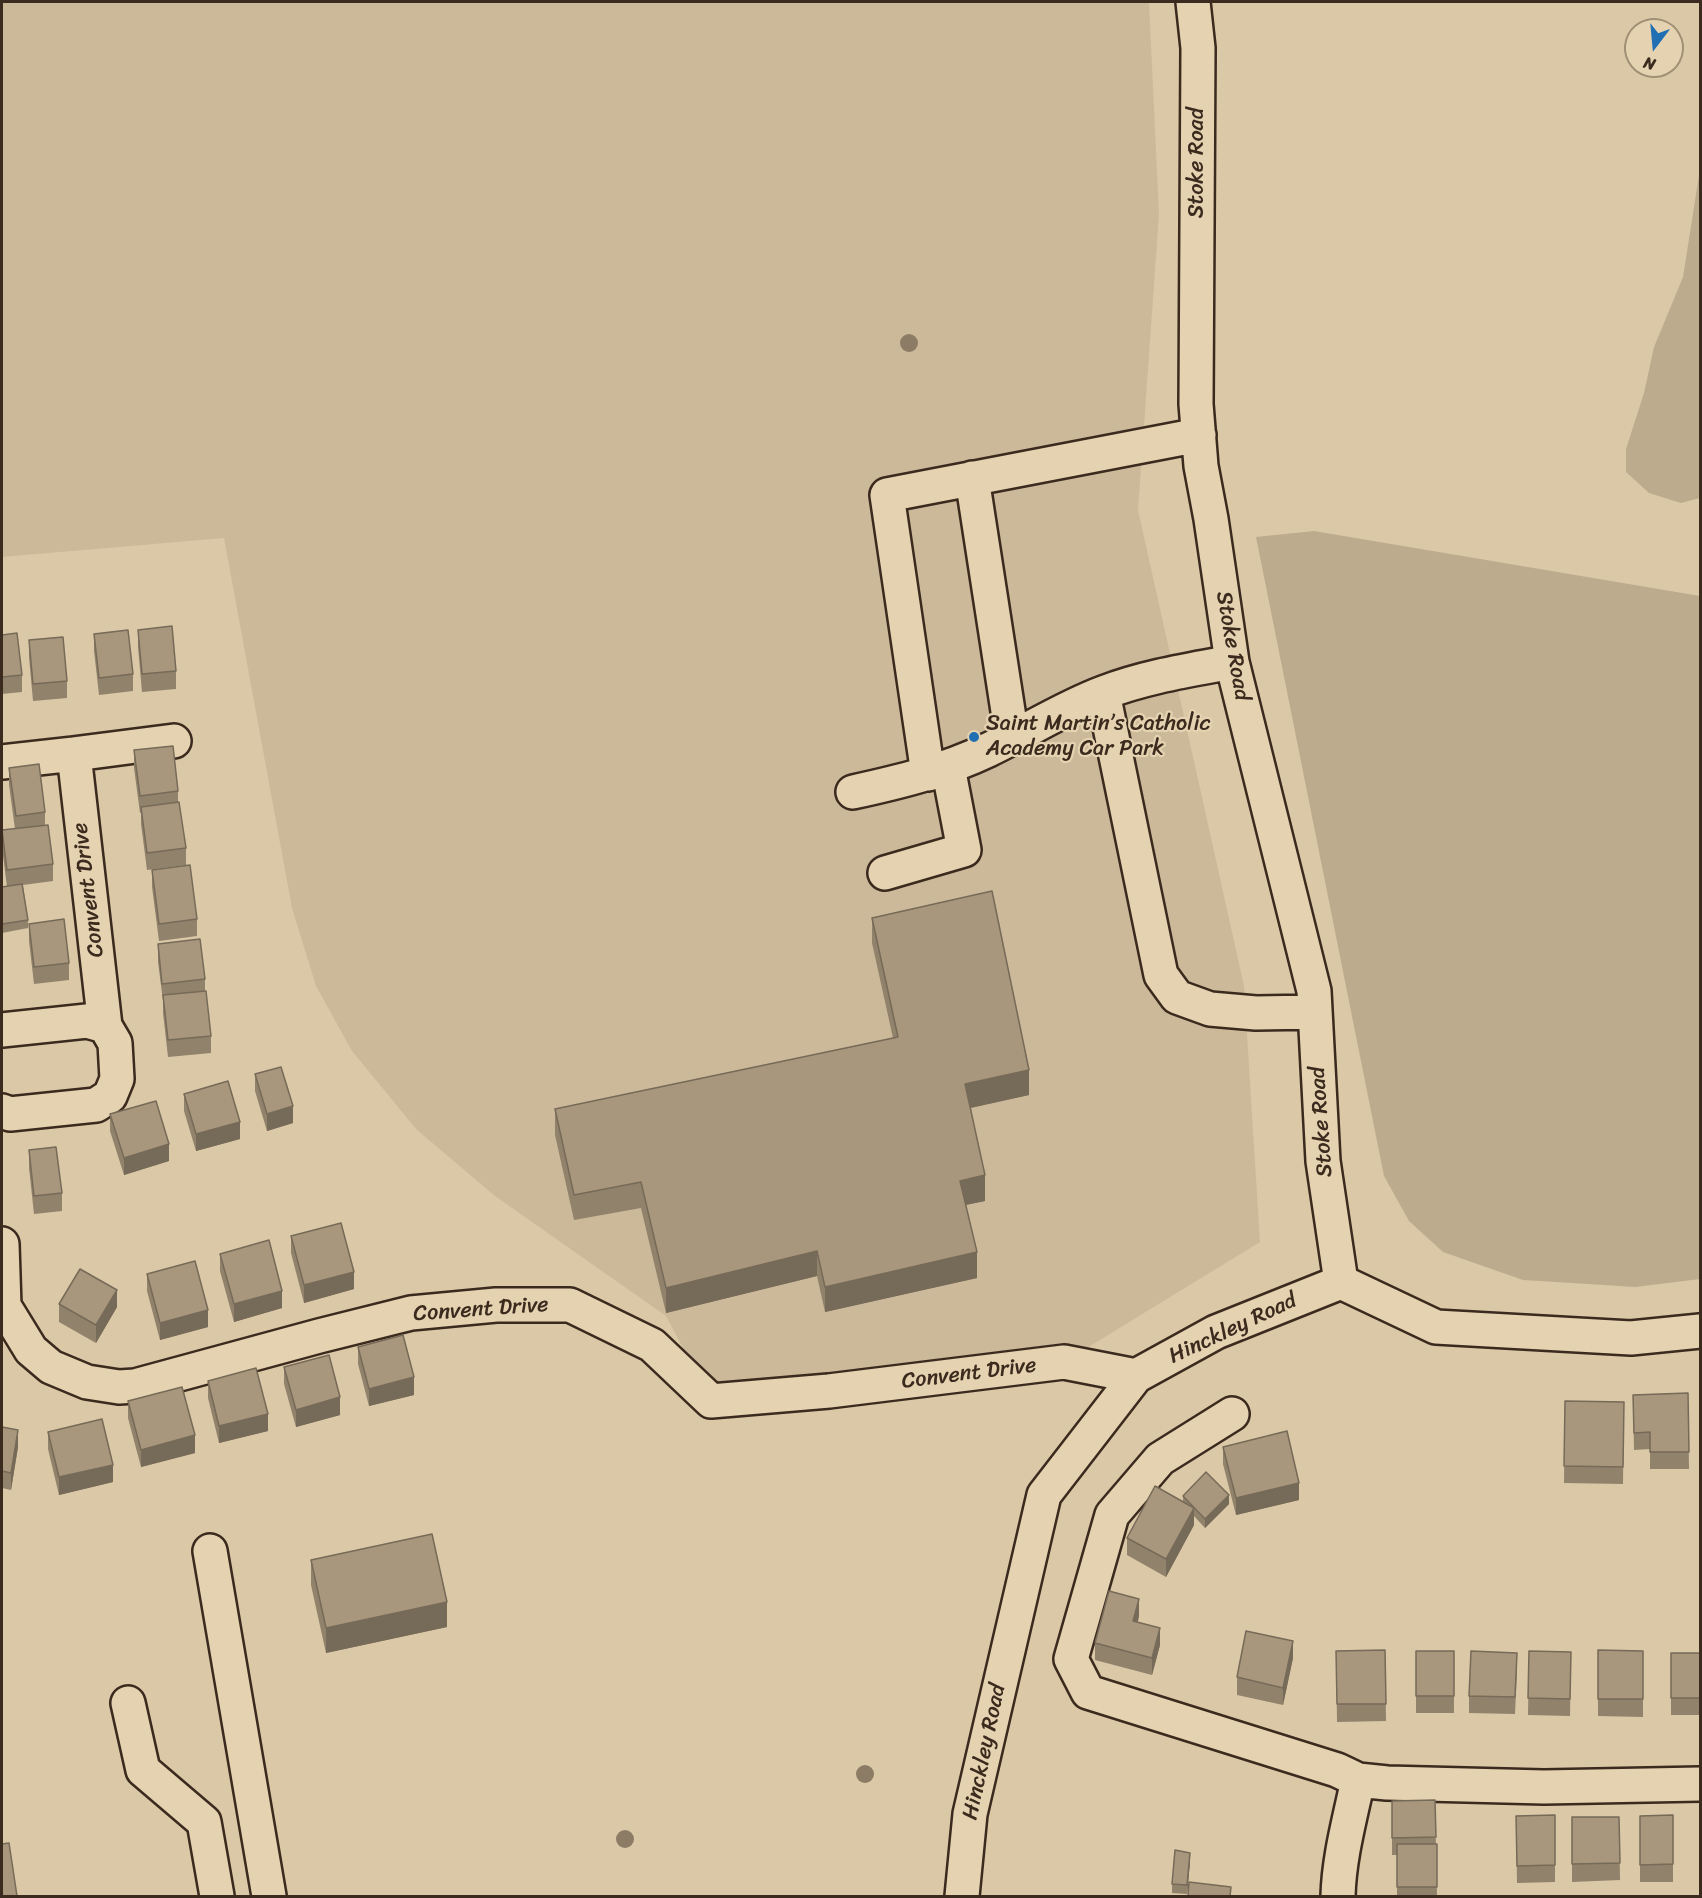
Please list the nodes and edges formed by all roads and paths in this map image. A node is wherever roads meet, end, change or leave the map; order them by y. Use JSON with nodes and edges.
{"nodes":[{"id":1,"x":1193,"y":2,"type":"edge"},
{"id":2,"x":1199,"y":435,"type":"junction"},
{"id":3,"x":972,"y":478,"type":"junction"},
{"id":4,"x":1232,"y":662,"type":"junction"},
{"id":5,"x":1103,"y":693,"type":"junction"},
{"id":6,"x":1012,"y":737,"type":"junction"},
{"id":7,"x":174,"y":741,"type":"dead end"},
{"id":8,"x":74,"y":754,"type":"junction"},
{"id":9,"x":2,"y":762,"type":"edge"},
{"id":10,"x":938,"y":770,"type":"junction"},
{"id":11,"x":853,"y":792,"type":"dead end"},
{"id":12,"x":885,"y":873,"type":"dead end"},
{"id":13,"x":1314,"y":1012,"type":"junction"},
{"id":14,"x":105,"y":1026,"type":"junction"},
{"id":15,"x":2,"y":1030,"type":"edge"},
{"id":16,"x":2,"y":1111,"type":"edge"},
{"id":17,"x":2,"y":1244,"type":"edge"},
{"id":18,"x":1341,"y":1282,"type":"junction"},
{"id":19,"x":1701,"y":1331,"type":"edge"},
{"id":20,"x":1136,"y":1376,"type":"junction"},
{"id":21,"x":1232,"y":1414,"type":"dead end"},
{"id":22,"x":210,"y":1551,"type":"dead end"},
{"id":23,"x":128,"y":1703,"type":"dead end"},
{"id":24,"x":1358,"y":1780,"type":"junction"},
{"id":25,"x":1701,"y":1784,"type":"edge"},
{"id":26,"x":217,"y":1896,"type":"edge"},
{"id":27,"x":269,"y":1896,"type":"edge"},
{"id":28,"x":962,"y":1896,"type":"edge"},
{"id":29,"x":1338,"y":1896,"type":"edge"}],
"edges":[{"from":1,"to":2,"type":"street","name":"Stoke Road"},
{"from":2,"to":3,"type":"street"},
{"from":2,"to":4,"type":"street","name":"Stoke Road"},
{"from":3,"to":6,"type":"street"},
{"from":3,"to":10,"type":"street"},
{"from":4,"to":5,"type":"street"},
{"from":4,"to":13,"type":"street","name":"Stoke Road"},
{"from":5,"to":6,"type":"street"},
{"from":5,"to":13,"type":"street"},
{"from":6,"to":10,"type":"street"},
{"from":7,"to":8,"type":"street"},
{"from":8,"to":9,"type":"street"},
{"from":8,"to":14,"type":"street","name":"Convent Drive"},
{"from":10,"to":11,"type":"street"},
{"from":10,"to":12,"type":"street"},
{"from":13,"to":18,"type":"street","name":"Stoke Road"},
{"from":14,"to":15,"type":"street"},
{"from":14,"to":16,"type":"street","name":"Convent Drive"},
{"from":17,"to":20,"type":"street","name":"Convent Drive"},
{"from":18,"to":19,"type":"street"},
{"from":18,"to":20,"type":"street","name":"Hinckley Road"},
{"from":20,"to":28,"type":"street","name":"Hinckley Road"},
{"from":21,"to":24,"type":"street"},
{"from":22,"to":27,"type":"street"},
{"from":23,"to":26,"type":"street"},
{"from":24,"to":25,"type":"street"},
{"from":24,"to":29,"type":"street"}]}
